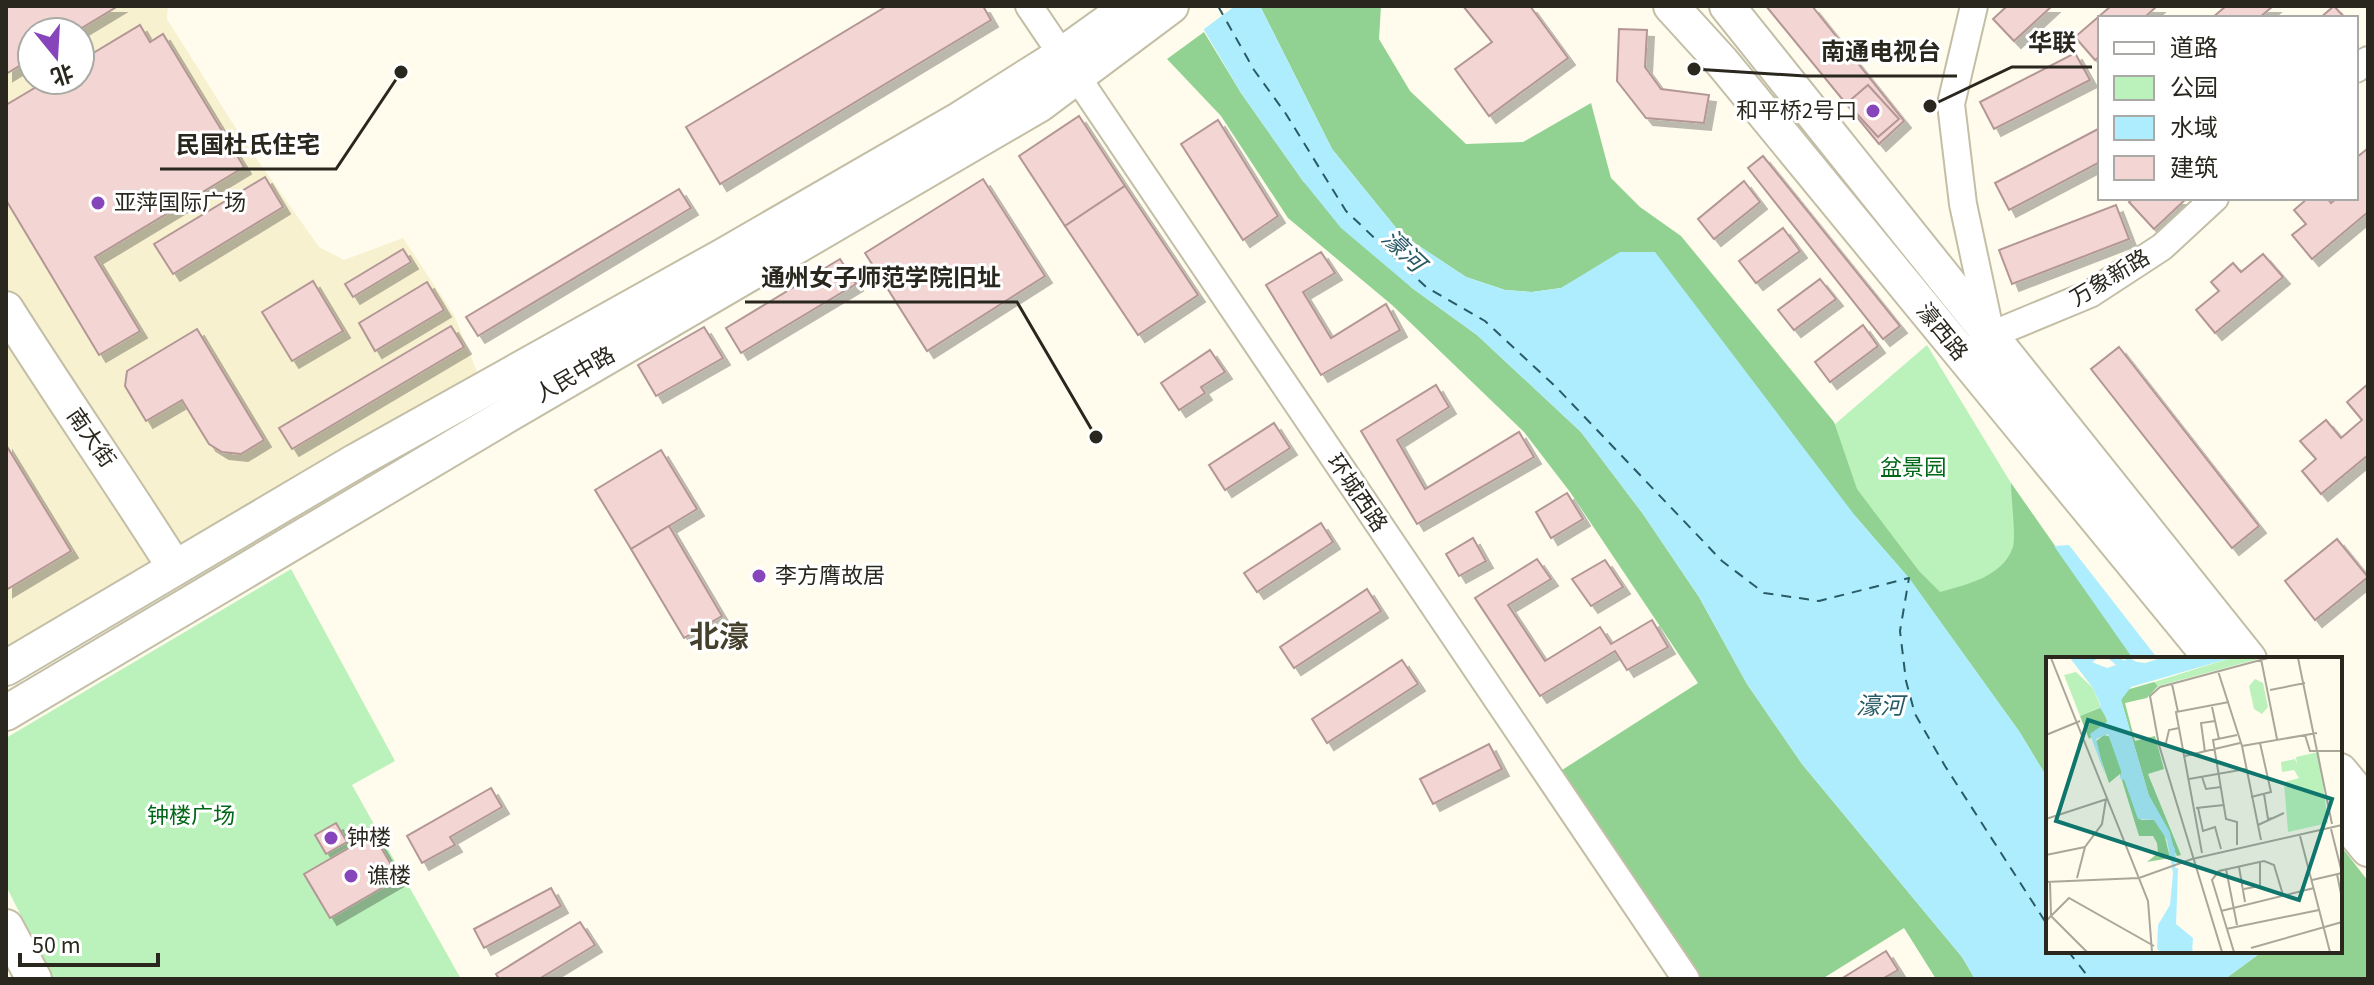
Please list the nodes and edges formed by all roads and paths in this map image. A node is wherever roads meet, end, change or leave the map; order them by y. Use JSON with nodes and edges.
{"nodes":[{"id":1,"x":1029,"y":6,"type":"edge"},
{"id":2,"x":1171,"y":6,"type":"edge"},
{"id":3,"x":1671,"y":6,"type":"edge"},
{"id":4,"x":1727,"y":6,"type":"edge"},
{"id":5,"x":1974,"y":6,"type":"edge"},
{"id":6,"x":1131,"y":16,"type":"edge"},
{"id":7,"x":1070,"y":65,"type":"junction"},
{"id":8,"x":2213,"y":200,"type":"edge"},
{"id":9,"x":6,"y":309,"type":"edge"},
{"id":10,"x":1991,"y":335,"type":"junction"},
{"id":11,"x":1963,"y":356,"type":"junction"},
{"id":12,"x":175,"y":568,"type":"junction"},
{"id":13,"x":2210,"y":657,"type":"edge"},
{"id":14,"x":2247,"y":657,"type":"edge"},
{"id":15,"x":6,"y":668,"type":"edge"},
{"id":16,"x":6,"y":713,"type":"edge"},
{"id":17,"x":2342,"y":773,"type":"edge"},
{"id":18,"x":2368,"y":805,"type":"edge"},
{"id":19,"x":2342,"y":817,"type":"edge"},
{"id":20,"x":2368,"y":849,"type":"edge"},
{"id":21,"x":6,"y":927,"type":"edge"},
{"id":22,"x":34,"y":979,"type":"edge"},
{"id":23,"x":1686,"y":979,"type":"edge"}],
"edges":[{"from":1,"to":7,"type":"street","name":"环城西路"},
{"from":2,"to":6,"type":"main road","name":"人民中路"},
{"from":3,"to":11,"type":"main road","name":"濠西路"},
{"from":4,"to":10,"type":"main road","name":"濠西路"},
{"from":5,"to":10,"type":"street"},
{"from":6,"to":7,"type":"main road","name":"人民中路"},
{"from":7,"to":12,"type":"main road","name":"人民中路"},
{"from":7,"to":16,"type":"main road","name":"人民中路"},
{"from":7,"to":23,"type":"street","name":"环城西路"},
{"from":8,"to":10,"type":"street","name":"万象新路"},
{"from":9,"to":12,"type":"main road","name":"南大街"},
{"from":10,"to":11,"type":"street","name":"万象新路"},
{"from":10,"to":14,"type":"main road","name":"濠西路"},
{"from":11,"to":13,"type":"main road","name":"濠西路"},
{"from":12,"to":15,"type":"main road","name":"人民中路"},
{"from":17,"to":18,"type":"main road"},
{"from":19,"to":20,"type":"main road"},
{"from":21,"to":22,"type":"main road"}]}
